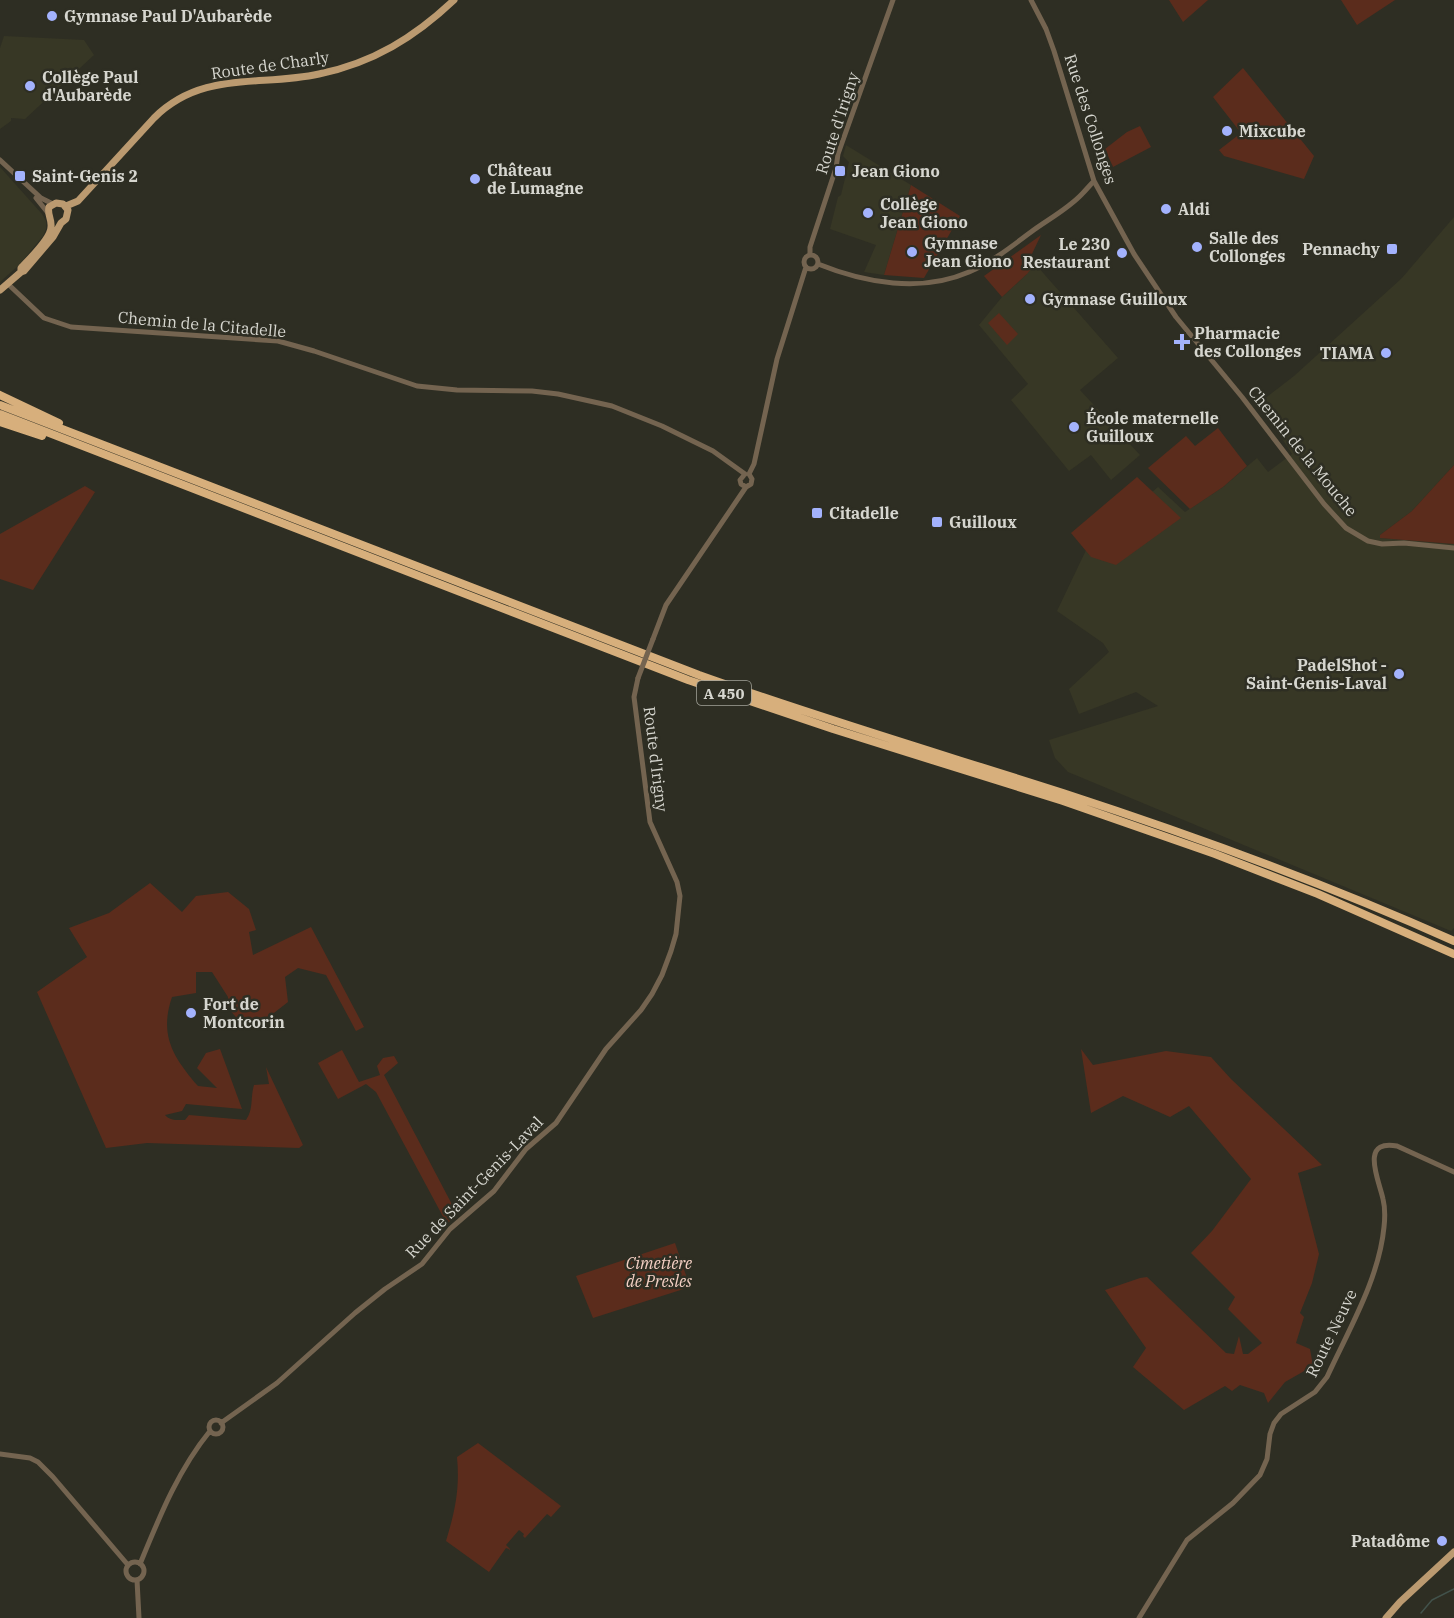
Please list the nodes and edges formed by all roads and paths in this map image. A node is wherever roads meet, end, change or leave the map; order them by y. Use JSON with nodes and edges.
{"nodes":[{"id":1,"x":454,"y":0,"type":"edge"},
{"id":2,"x":893,"y":0,"type":"edge"},
{"id":3,"x":1031,"y":0,"type":"edge"},
{"id":4,"x":0,"y":162,"type":"edge"},
{"id":5,"x":1094,"y":181,"type":"junction"},
{"id":6,"x":1097,"y":188,"type":"junction"},
{"id":7,"x":1082,"y":194,"type":"junction"},
{"id":8,"x":53,"y":204,"type":"junction"},
{"id":9,"x":67,"y":209,"type":"junction"},
{"id":10,"x":49,"y":216,"type":"junction"},
{"id":11,"x":61,"y":223,"type":"junction"},
{"id":12,"x":810,"y":254,"type":"junction"},
{"id":13,"x":818,"y":264,"type":"junction"},
{"id":14,"x":806,"y":267,"type":"junction"},
{"id":15,"x":21,"y":272,"type":"junction"},
{"id":16,"x":8,"y":284,"type":"junction"},
{"id":17,"x":0,"y":290,"type":"edge"},
{"id":18,"x":1235,"y":389,"type":"joint"},
{"id":19,"x":0,"y":395,"type":"edge"},
{"id":20,"x":0,"y":405,"type":"edge"},
{"id":21,"x":0,"y":414,"type":"edge"},
{"id":22,"x":0,"y":422,"type":"edge"},
{"id":23,"x":76,"y":435,"type":"junction"},
{"id":24,"x":85,"y":447,"type":"junction"},
{"id":25,"x":747,"y":474,"type":"junction"},
{"id":26,"x":1454,"y":548,"type":"edge"},
{"id":27,"x":1454,"y":941,"type":"edge"},
{"id":28,"x":671,"y":951,"type":"joint"},
{"id":29,"x":1454,"y":954,"type":"edge"},
{"id":30,"x":1454,"y":1172,"type":"edge"},
{"id":31,"x":0,"y":1454,"type":"edge"},
{"id":32,"x":1454,"y":1552,"type":"edge"},
{"id":33,"x":141,"y":1564,"type":"junction"},
{"id":34,"x":128,"y":1565,"type":"junction"},
{"id":35,"x":137,"y":1580,"type":"junction"},
{"id":36,"x":139,"y":1618,"type":"edge"},
{"id":37,"x":1139,"y":1618,"type":"edge"},
{"id":38,"x":1386,"y":1618,"type":"edge"}],
"edges":[{"from":1,"to":9,"type":"main road","name":"Route de Charly"},
{"from":2,"to":12,"type":"street","name":"Route d'Irigny"},
{"from":3,"to":5,"type":"street","name":"Rue des Collonges"},
{"from":4,"to":8,"type":"street"},
{"from":4,"to":10,"type":"street"},
{"from":5,"to":6,"type":"street","name":"Rue des Collonges"},
{"from":5,"to":7,"type":"street"},
{"from":6,"to":7,"type":"street"},
{"from":6,"to":18,"type":"street","name":"Rue des Collonges"},
{"from":7,"to":13,"type":"street"},
{"from":8,"to":9,"type":"main road"},
{"from":8,"to":10,"type":"main road"},
{"from":9,"to":11,"type":"main road"},
{"from":10,"to":11,"type":"main road"},
{"from":10,"to":15,"type":"main road"},
{"from":11,"to":15,"type":"main road"},
{"from":12,"to":13,"type":"street"},
{"from":12,"to":14,"type":"street"},
{"from":13,"to":14,"type":"street"},
{"from":14,"to":25,"type":"street","name":"Route d'Irigny"},
{"from":15,"to":16,"type":"main road"},
{"from":16,"to":17,"type":"main road"},
{"from":16,"to":25,"type":"street","name":"Chemin de la Citadelle"},
{"from":18,"to":26,"type":"street","name":"Chemin de la Mouche"},
{"from":19,"to":23,"type":"highway"},
{"from":20,"to":23,"type":"highway","number":"A 450"},
{"from":21,"to":24,"type":"highway","number":"A 450"},
{"from":22,"to":24,"type":"highway"},
{"from":23,"to":27,"type":"highway","number":"A 450"},
{"from":24,"to":29,"type":"highway","number":"A 450"},
{"from":25,"to":28,"type":"street","name":"Route d'Irigny","bridge":true},
{"from":28,"to":33,"type":"street","name":"Rue de Saint-Genis-Laval"},
{"from":30,"to":37,"type":"street","name":"Route Neuve"},
{"from":31,"to":34,"type":"street"},
{"from":32,"to":38,"type":"main road"},
{"from":33,"to":34,"type":"street"},
{"from":33,"to":35,"type":"street"},
{"from":34,"to":35,"type":"street"},
{"from":35,"to":36,"type":"street"}]}
